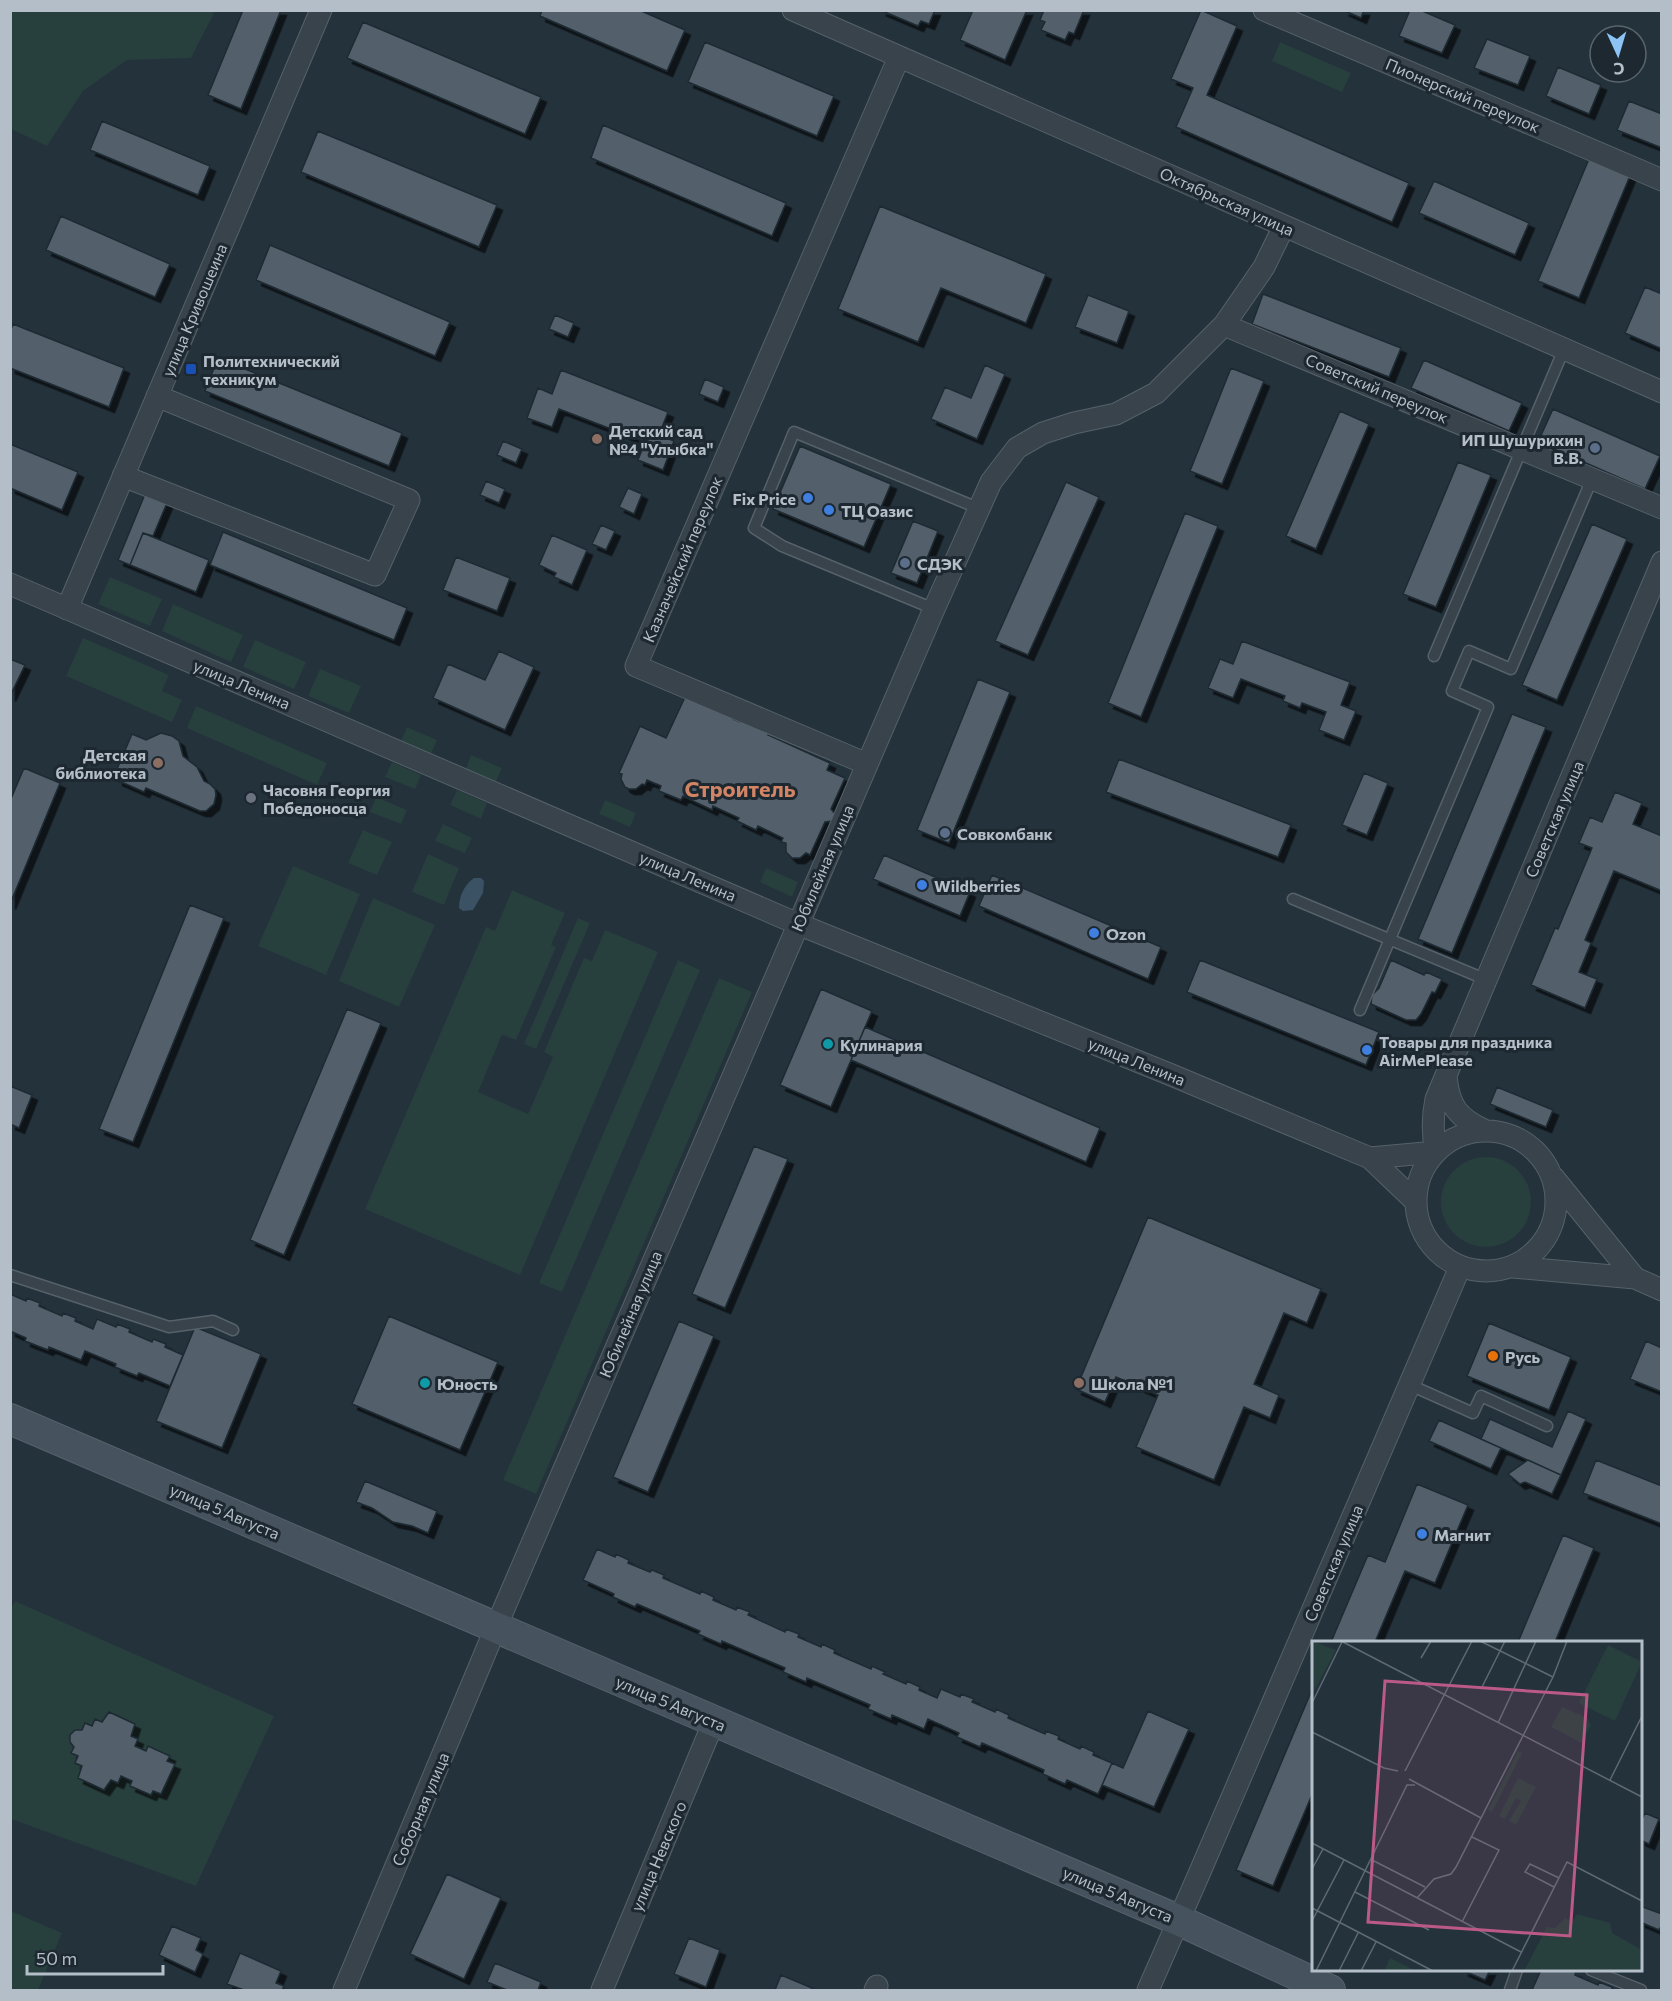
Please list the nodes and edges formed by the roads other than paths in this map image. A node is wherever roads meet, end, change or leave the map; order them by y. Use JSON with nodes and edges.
{"nodes":[{"id":1,"x":321,"y":10,"type":"edge"},
{"id":2,"x":793,"y":10,"type":"edge"},
{"id":3,"x":1264,"y":10,"type":"edge"},
{"id":4,"x":899,"y":57,"type":"junction"},
{"id":5,"x":1662,"y":180,"type":"edge"},
{"id":6,"x":1284,"y":226,"type":"junction"},
{"id":7,"x":1224,"y":325,"type":"junction"},
{"id":8,"x":1564,"y":349,"type":"junction"},
{"id":9,"x":1662,"y":392,"type":"edge"},
{"id":10,"x":158,"y":396,"type":"junction"},
{"id":11,"x":1521,"y":449,"type":"junction"},
{"id":12,"x":123,"y":476,"type":"junction"},
{"id":13,"x":1592,"y":479,"type":"junction"},
{"id":14,"x":978,"y":508,"type":"junction"},
{"id":15,"x":1662,"y":508,"type":"edge"},
{"id":16,"x":1662,"y":562,"type":"edge"},
{"id":17,"x":10,"y":584,"type":"edge"},
{"id":18,"x":67,"y":609,"type":"junction"},
{"id":19,"x":934,"y":609,"type":"junction"},
{"id":20,"x":1434,"y":656,"type":"dead end"},
{"id":21,"x":867,"y":764,"type":"junction"},
{"id":22,"x":1293,"y":898,"type":"dead end"},
{"id":23,"x":798,"y":924,"type":"junction"},
{"id":24,"x":1390,"y":939,"type":"junction"},
{"id":25,"x":1487,"y":980,"type":"junction"},
{"id":26,"x":1360,"y":1010,"type":"dead end"},
{"id":27,"x":1446,"y":1076,"type":"junction"},
{"id":28,"x":1486,"y":1131,"type":"junction"},
{"id":29,"x":1436,"y":1152,"type":"junction"},
{"id":30,"x":1370,"y":1158,"type":"junction"},
{"id":31,"x":1552,"y":1175,"type":"junction"},
{"id":32,"x":1416,"y":1202,"type":"junction"},
{"id":33,"x":1460,"y":1267,"type":"junction"},
{"id":34,"x":1513,"y":1267,"type":"junction"},
{"id":35,"x":10,"y":1275,"type":"edge"},
{"id":36,"x":1635,"y":1278,"type":"junction"},
{"id":37,"x":1662,"y":1290,"type":"edge"},
{"id":38,"x":233,"y":1330,"type":"dead end"},
{"id":39,"x":1410,"y":1385,"type":"junction"},
{"id":40,"x":10,"y":1419,"type":"edge"},
{"id":41,"x":1547,"y":1426,"type":"dead end"},
{"id":42,"x":496,"y":1627,"type":"junction"},
{"id":43,"x":714,"y":1721,"type":"junction"},
{"id":44,"x":1178,"y":1920,"type":"junction"},
{"id":45,"x":1517,"y":1971,"type":"edge"},
{"id":46,"x":1594,"y":1971,"type":"edge"},
{"id":47,"x":344,"y":1990,"type":"edge"},
{"id":48,"x":602,"y":1990,"type":"edge"},
{"id":49,"x":1148,"y":1990,"type":"edge"},
{"id":50,"x":1330,"y":1990,"type":"edge"},
{"id":51,"x":1510,"y":1990,"type":"edge"},
{"id":52,"x":1641,"y":1990,"type":"edge"}],
"edges":[{"from":1,"to":10,"type":"street","name":"улица Кривошеина"},
{"from":2,"to":4,"type":"street","name":"Октябрьская улица"},
{"from":3,"to":5,"type":"street","name":"Пионерский переулок"},
{"from":4,"to":6,"type":"street","name":"Октябрьская улица"},
{"from":4,"to":21,"type":"street","name":"Казначейский переулок"},
{"from":6,"to":7,"type":"street","name":"Юбилейная улица"},
{"from":6,"to":8,"type":"street","name":"Октябрьская улица"},
{"from":7,"to":11,"type":"street","name":"Советский переулок"},
{"from":7,"to":14,"type":"street","name":"Юбилейная улица"},
{"from":8,"to":9,"type":"street","name":"Октябрьская улица"},
{"from":8,"to":11,"type":"lane"},
{"from":10,"to":12,"type":"street","name":"улица Кривошеина"},
{"from":10,"to":12,"type":"street"},
{"from":11,"to":13,"type":"street","name":"Советский переулок"},
{"from":11,"to":20,"type":"lane"},
{"from":12,"to":18,"type":"street","name":"улица Кривошеина"},
{"from":13,"to":15,"type":"street","name":"Советский переулок"},
{"from":13,"to":24,"type":"lane"},
{"from":14,"to":19,"type":"street","name":"Юбилейная улица"},
{"from":14,"to":19,"type":"lane"},
{"from":16,"to":25,"type":"street","name":"Советская улица"},
{"from":17,"to":18,"type":"street","name":"улица Ленина"},
{"from":18,"to":23,"type":"street","name":"улица Ленина"},
{"from":19,"to":21,"type":"street","name":"Юбилейная улица"},
{"from":21,"to":23,"type":"street","name":"Юбилейная улица"},
{"from":22,"to":24,"type":"lane"},
{"from":23,"to":30,"type":"street","name":"улица Ленина"},
{"from":23,"to":42,"type":"street","name":"Юбилейная улица"},
{"from":24,"to":25,"type":"lane"},
{"from":24,"to":26,"type":"lane"},
{"from":25,"to":27,"type":"street","name":"Советская улица"},
{"from":27,"to":28,"type":"street"},
{"from":27,"to":29,"type":"street","name":"Советская улица"},
{"from":28,"to":29,"type":"street"},
{"from":28,"to":31,"type":"street"},
{"from":29,"to":30,"type":"street"},
{"from":29,"to":32,"type":"street"},
{"from":30,"to":32,"type":"street"},
{"from":31,"to":34,"type":"street"},
{"from":31,"to":36,"type":"street"},
{"from":32,"to":33,"type":"street"},
{"from":33,"to":34,"type":"street"},
{"from":33,"to":39,"type":"street","name":"Советская улица"},
{"from":34,"to":36,"type":"street"},
{"from":35,"to":38,"type":"lane"},
{"from":36,"to":37,"type":"street"},
{"from":39,"to":41,"type":"lane"},
{"from":39,"to":44,"type":"street","name":"Советская улица"},
{"from":40,"to":42,"type":"street","name":"улица 5 Августа"},
{"from":42,"to":43,"type":"street","name":"улица 5 Августа"},
{"from":42,"to":47,"type":"street","name":"Соборная улица"},
{"from":43,"to":44,"type":"street","name":"улица 5 Августа"},
{"from":43,"to":48,"type":"street","name":"улица Невского"},
{"from":44,"to":49,"type":"street","name":"Советская улица"},
{"from":44,"to":50,"type":"street","name":"улица 5 Августа"},
{"from":45,"to":51,"type":"lane"},
{"from":46,"to":52,"type":"lane"}]}
